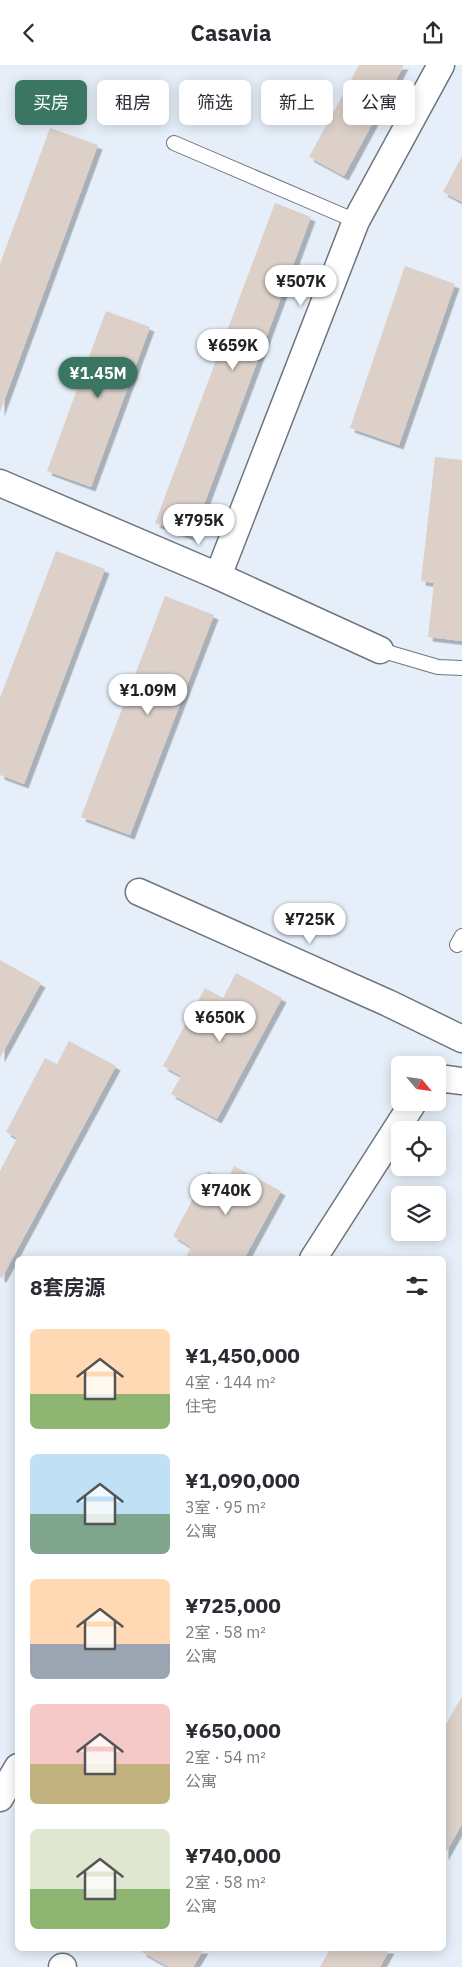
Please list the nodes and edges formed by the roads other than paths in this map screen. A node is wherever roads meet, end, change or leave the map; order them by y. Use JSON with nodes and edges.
{"nodes":[{"id":1,"x":441,"y":65,"type":"edge"},
{"id":2,"x":174,"y":143,"type":"dead end"},
{"id":3,"x":356,"y":221,"type":"junction"},
{"id":4,"x":0,"y":483,"type":"edge"},
{"id":5,"x":218,"y":576,"type":"junction"},
{"id":6,"x":380,"y":650,"type":"joint"},
{"id":7,"x":462,"y":668,"type":"edge"},
{"id":8,"x":139,"y":892,"type":"dead end"},
{"id":9,"x":462,"y":1039,"type":"edge"},
{"id":10,"x":446,"y":1079,"type":"edge"},
{"id":11,"x":462,"y":1081,"type":"edge"},
{"id":12,"x":408,"y":1111,"type":"edge"},
{"id":13,"x":315,"y":1256,"type":"edge"},
{"id":14,"x":15,"y":1772,"type":"edge"},
{"id":15,"x":0,"y":1798,"type":"edge"}],
"edges":[{"from":1,"to":3,"type":"street"},
{"from":2,"to":3,"type":"lane"},
{"from":3,"to":5,"type":"street"},
{"from":4,"to":5,"type":"street"},
{"from":5,"to":6,"type":"street"},
{"from":6,"to":7,"type":"lane"},
{"from":8,"to":9,"type":"street"},
{"from":10,"to":11,"type":"street"},
{"from":12,"to":13,"type":"street"},
{"from":14,"to":15,"type":"street"}]}
